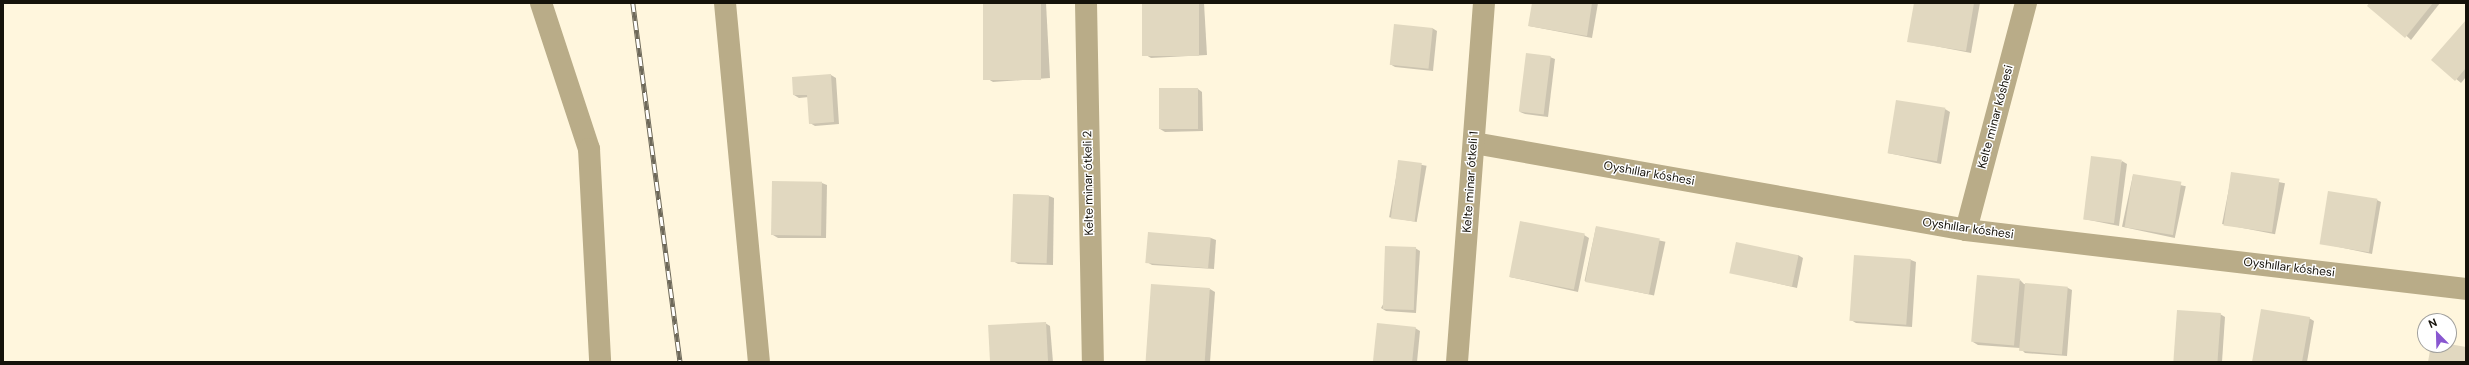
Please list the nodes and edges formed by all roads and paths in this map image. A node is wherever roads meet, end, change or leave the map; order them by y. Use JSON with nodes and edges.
{"nodes":[{"id":1,"x":541,"y":3,"type":"edge"},
{"id":2,"x":725,"y":3,"type":"edge"},
{"id":3,"x":1086,"y":3,"type":"edge"},
{"id":4,"x":1484,"y":3,"type":"edge"},
{"id":5,"x":2026,"y":3,"type":"edge"},
{"id":6,"x":1474,"y":143,"type":"junction"},
{"id":7,"x":1966,"y":230,"type":"junction"},
{"id":8,"x":2466,"y":289,"type":"edge"},
{"id":9,"x":600,"y":362,"type":"edge"},
{"id":10,"x":759,"y":362,"type":"edge"},
{"id":11,"x":1093,"y":362,"type":"edge"},
{"id":12,"x":1457,"y":362,"type":"edge"}],
"edges":[{"from":1,"to":9,"type":"street"},
{"from":2,"to":10,"type":"street"},
{"from":3,"to":11,"type":"street","name":"Kelte minar ótkeli 2"},
{"from":4,"to":6,"type":"street","name":"Kelte minar ótkeli 1"},
{"from":5,"to":7,"type":"street","name":"Kelte minar kóshesi"},
{"from":6,"to":7,"type":"street","name":"Oyshıllar kóshesi"},
{"from":6,"to":12,"type":"street","name":"Kelte minar ótkeli 1"},
{"from":7,"to":8,"type":"street","name":"Oyshıllar kóshesi"}]}
